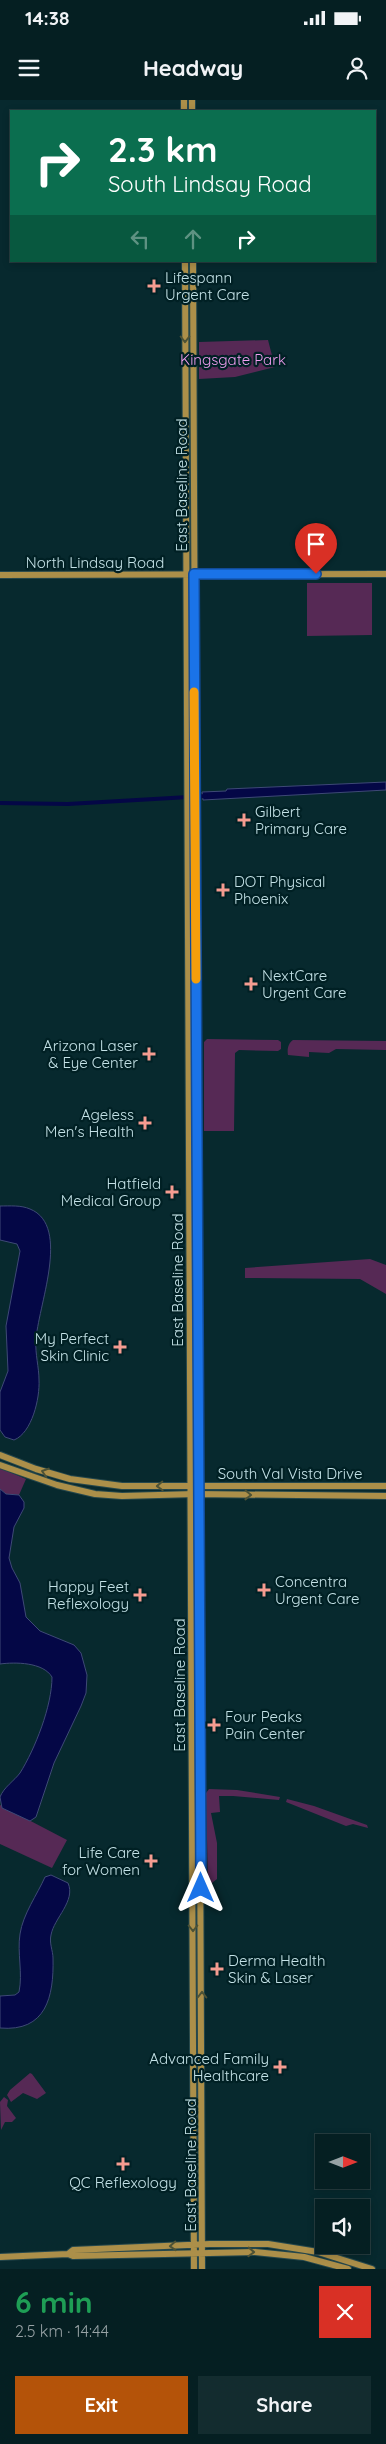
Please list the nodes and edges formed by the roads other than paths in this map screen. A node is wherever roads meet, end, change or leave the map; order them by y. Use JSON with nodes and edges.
{"nodes":[{"id":1,"x":185,"y":262,"type":"edge"},
{"id":2,"x":193,"y":262,"type":"edge"},
{"id":3,"x":386,"y":574,"type":"edge"},
{"id":4,"x":0,"y":575,"type":"edge"},
{"id":5,"x":190,"y":575,"type":"junction"},
{"id":6,"x":188,"y":883,"type":"junction"},
{"id":7,"x":196,"y":903,"type":"junction"},
{"id":8,"x":0,"y":1454,"type":"edge"},
{"id":9,"x":0,"y":1465,"type":"edge"},
{"id":10,"x":195,"y":1485,"type":"junction"},
{"id":11,"x":310,"y":1486,"type":"junction"},
{"id":12,"x":386,"y":1486,"type":"edge"},
{"id":13,"x":195,"y":1494,"type":"junction"},
{"id":14,"x":278,"y":1495,"type":"junction"},
{"id":15,"x":386,"y":1496,"type":"edge"},
{"id":16,"x":191,"y":1558,"type":"junction"},
{"id":17,"x":199,"y":1580,"type":"junction"},
{"id":18,"x":193,"y":1951,"type":"junction"},
{"id":19,"x":202,"y":1951,"type":"junction"},
{"id":20,"x":202,"y":2118,"type":"junction"},
{"id":21,"x":194,"y":2119,"type":"junction"},
{"id":22,"x":194,"y":2244,"type":"junction"},
{"id":23,"x":203,"y":2244,"type":"junction"},
{"id":24,"x":128,"y":2251,"type":"junction"},
{"id":25,"x":194,"y":2253,"type":"junction"},
{"id":26,"x":202,"y":2253,"type":"junction"},
{"id":27,"x":0,"y":2257,"type":"edge"},
{"id":28,"x":194,"y":2269,"type":"edge"},
{"id":29,"x":202,"y":2269,"type":"edge"},
{"id":30,"x":348,"y":2269,"type":"edge"},
{"id":31,"x":372,"y":2269,"type":"edge"}],
"edges":[{"from":1,"to":5,"type":"main road","name":"East Baseline Road","one_way":true},
{"from":2,"to":5,"type":"main road","name":"East Baseline Road"},
{"from":3,"to":5,"type":"main road","name":"North Lindsay Road"},
{"from":4,"to":5,"type":"main road","name":"North Lindsay Road"},
{"from":5,"to":6,"type":"main road","name":"East Baseline Road"},
{"from":5,"to":7,"type":"main road","name":"East Baseline Road"},
{"from":6,"to":7,"type":"main road"},
{"from":6,"to":10,"type":"main road","name":"East Baseline Road"},
{"from":7,"to":10,"type":"main road","name":"East Baseline Road"},
{"from":10,"to":8,"type":"main road","name":"South Val Vista Drive","one_way":true},
{"from":9,"to":13,"type":"main road","name":"South Val Vista Drive"},
{"from":10,"to":11,"type":"main road","name":"South Val Vista Drive"},
{"from":10,"to":13,"type":"main road","name":"East Baseline Road"},
{"from":11,"to":12,"type":"main road","name":"South Val Vista Drive"},
{"from":11,"to":14,"type":"main road"},
{"from":13,"to":14,"type":"main road","name":"South Val Vista Drive","one_way":true},
{"from":13,"to":16,"type":"main road","name":"East Baseline Road"},
{"from":13,"to":17,"type":"main road","name":"East Baseline Road"},
{"from":14,"to":15,"type":"main road","name":"South Val Vista Drive"},
{"from":16,"to":17,"type":"main road"},
{"from":16,"to":18,"type":"main road","name":"East Baseline Road","one_way":true},
{"from":17,"to":19,"type":"main road","name":"East Baseline Road"},
{"from":18,"to":19,"type":"main road"},
{"from":18,"to":21,"type":"main road","name":"East Baseline Road"},
{"from":20,"to":19,"type":"main road","name":"East Baseline Road","one_way":true},
{"from":20,"to":21,"type":"main road"},
{"from":20,"to":23,"type":"main road","name":"East Baseline Road"},
{"from":21,"to":22,"type":"main road","name":"East Baseline Road"},
{"from":22,"to":23,"type":"main road"},
{"from":22,"to":24,"type":"main road","one_way":true},
{"from":22,"to":25,"type":"main road","name":"East Baseline Road"},
{"from":23,"to":26,"type":"main road","name":"East Baseline Road"},
{"from":23,"to":31,"type":"main road"},
{"from":24,"to":25,"type":"main road"},
{"from":24,"to":27,"type":"main road"},
{"from":25,"to":26,"type":"main road"},
{"from":25,"to":28,"type":"main road","name":"East Baseline Road"},
{"from":26,"to":29,"type":"main road","name":"East Baseline Road"},
{"from":26,"to":30,"type":"main road","one_way":true}]}
